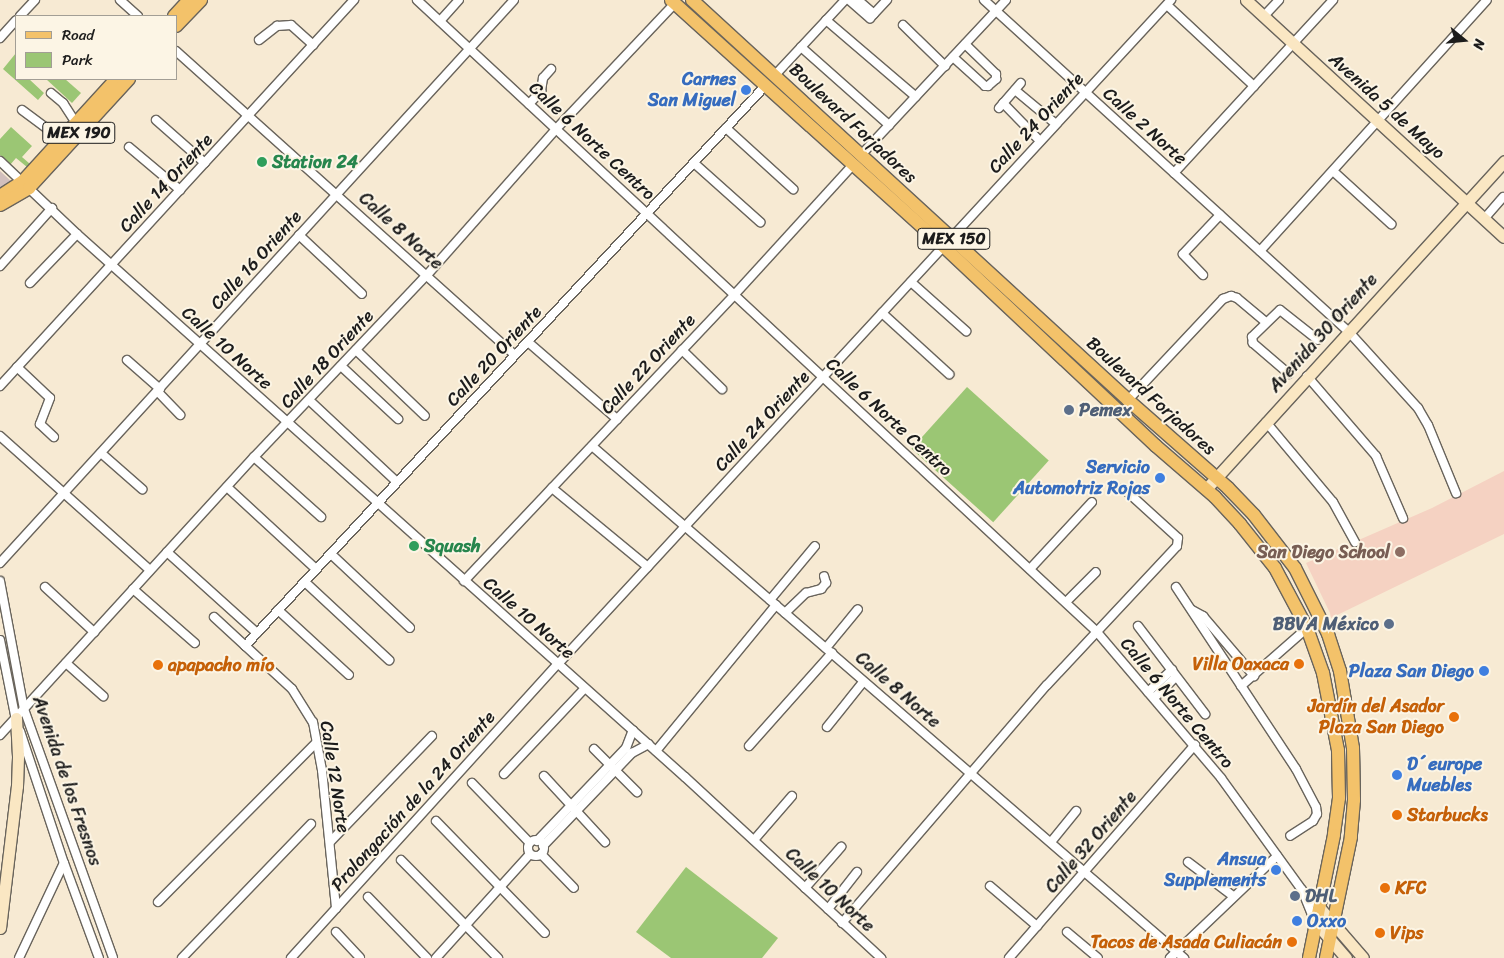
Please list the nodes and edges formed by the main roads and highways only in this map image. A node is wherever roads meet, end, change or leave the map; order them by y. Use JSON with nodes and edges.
{"nodes":[{"id":1,"x":189,"y":0,"type":"edge"},
{"id":2,"x":201,"y":0,"type":"edge"},
{"id":3,"x":692,"y":0,"type":"edge"},
{"id":4,"x":673,"y":2,"type":"edge"},
{"id":5,"x":175,"y":15,"type":"edge"},
{"id":6,"x":178,"y":24,"type":"edge"},
{"id":7,"x":115,"y":80,"type":"edge"},
{"id":8,"x":128,"y":80,"type":"edge"},
{"id":9,"x":26,"y":184,"type":"junction"},
{"id":10,"x":0,"y":196,"type":"edge"},
{"id":11,"x":0,"y":205,"type":"edge"},
{"id":12,"x":947,"y":242,"type":"junction"},
{"id":13,"x":1309,"y":958,"type":"edge"},
{"id":14,"x":1326,"y":958,"type":"edge"}],
"edges":[{"from":1,"to":5,"type":"main road"},
{"from":2,"to":6,"type":"main road"},
{"from":3,"to":12,"type":"main road","name":"Boulevard Forjadores","number":"MEX 150"},
{"from":4,"to":12,"type":"main road","name":"Boulevard Forjadores","number":"MEX 150"},
{"from":7,"to":9,"type":"main road","number":"MEX 190"},
{"from":8,"to":9,"type":"main road","number":"MEX 190"},
{"from":9,"to":10,"type":"main road","number":"MEX 190"},
{"from":9,"to":11,"type":"main road","number":"MEX 190"},
{"from":12,"to":13,"type":"main road","name":"Boulevard Forjadores","number":"MEX 150"},
{"from":12,"to":14,"type":"main road","name":"Boulevard Forjadores","number":"MEX 150"}]}
